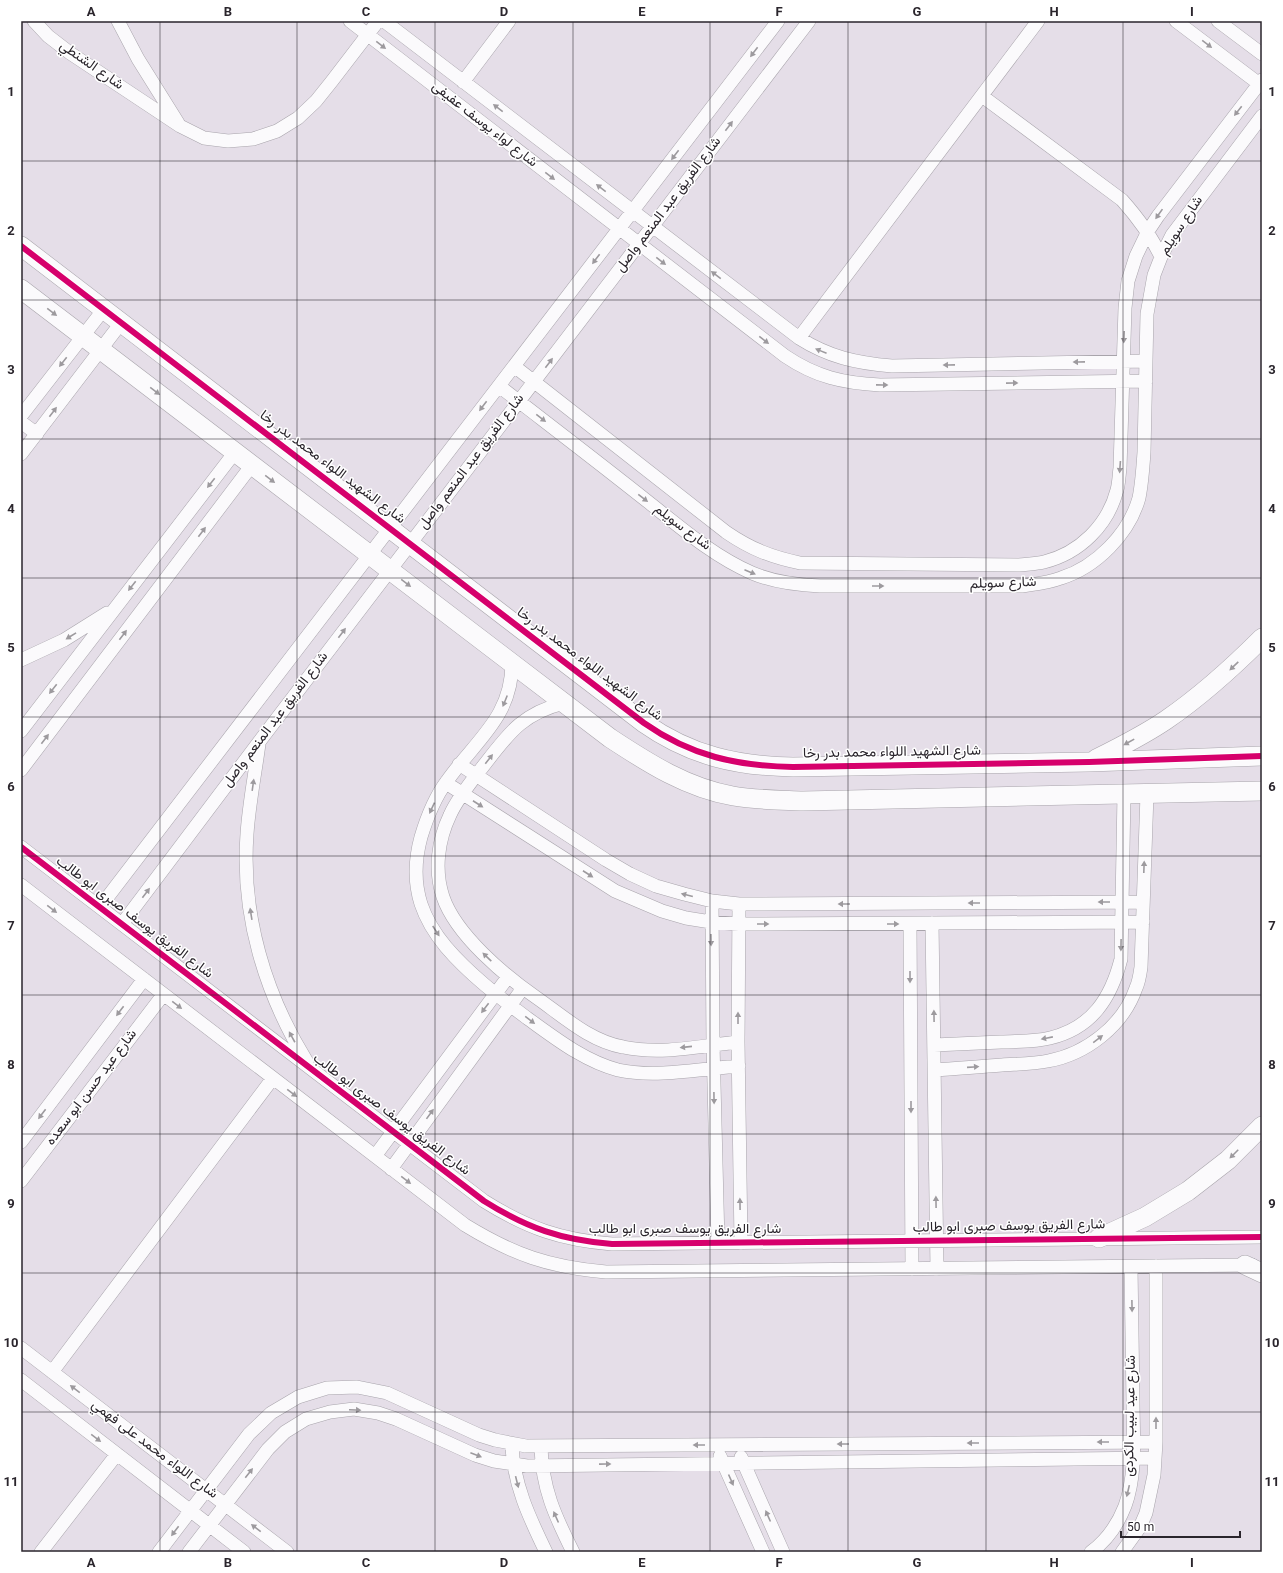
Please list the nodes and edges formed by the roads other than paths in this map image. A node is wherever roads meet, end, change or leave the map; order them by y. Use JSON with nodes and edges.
{"nodes":[{"id":1,"x":34,"y":21,"type":"edge"},
{"id":2,"x":118,"y":21,"type":"edge"},
{"id":3,"x":350,"y":21,"type":"edge"},
{"id":4,"x":378,"y":21,"type":"edge"},
{"id":5,"x":384,"y":21,"type":"edge"},
{"id":6,"x":509,"y":21,"type":"edge"},
{"id":7,"x":778,"y":21,"type":"edge"},
{"id":8,"x":809,"y":21,"type":"edge"},
{"id":9,"x":1038,"y":21,"type":"edge"},
{"id":10,"x":1176,"y":21,"type":"edge"},
{"id":11,"x":1218,"y":21,"type":"edge"},
{"id":12,"x":367,"y":34,"type":"junction"},
{"id":13,"x":1262,"y":54,"type":"edge"},
{"id":14,"x":463,"y":82,"type":"junction"},
{"id":15,"x":1261,"y":83,"type":"edge"},
{"id":16,"x":982,"y":96,"type":"junction"},
{"id":17,"x":1262,"y":116,"type":"edge"},
{"id":18,"x":180,"y":126,"type":"junction"},
{"id":19,"x":632,"y":212,"type":"junction"},
{"id":20,"x":652,"y":227,"type":"junction"},
{"id":21,"x":619,"y":229,"type":"junction"},
{"id":22,"x":1148,"y":231,"type":"junction"},
{"id":23,"x":639,"y":244,"type":"junction"},
{"id":24,"x":21,"y":246,"type":"edge"},
{"id":25,"x":1160,"y":257,"type":"junction"},
{"id":26,"x":21,"y":289,"type":"edge"},
{"id":27,"x":104,"y":309,"type":"junction"},
{"id":28,"x":121,"y":323,"type":"junction"},
{"id":29,"x":83,"y":336,"type":"junction"},
{"id":30,"x":799,"y":338,"type":"junction"},
{"id":31,"x":101,"y":350,"type":"junction"},
{"id":32,"x":1146,"y":361,"type":"junction"},
{"id":33,"x":1123,"y":362,"type":"junction"},
{"id":34,"x":514,"y":366,"type":"junction"},
{"id":35,"x":1123,"y":381,"type":"junction"},
{"id":36,"x":1146,"y":381,"type":"junction"},
{"id":37,"x":534,"y":382,"type":"junction"},
{"id":38,"x":499,"y":386,"type":"junction"},
{"id":39,"x":519,"y":401,"type":"junction"},
{"id":40,"x":21,"y":416,"type":"edge"},
{"id":41,"x":21,"y":422,"type":"edge"},
{"id":42,"x":37,"y":434,"type":"junction"},
{"id":43,"x":22,"y":451,"type":"edge"},
{"id":44,"x":235,"y":452,"type":"junction"},
{"id":45,"x":252,"y":465,"type":"junction"},
{"id":46,"x":390,"y":528,"type":"junction"},
{"id":47,"x":410,"y":544,"type":"junction"},
{"id":48,"x":370,"y":555,"type":"junction"},
{"id":49,"x":390,"y":570,"type":"junction"},
{"id":50,"x":116,"y":608,"type":"junction"},
{"id":51,"x":1262,"y":638,"type":"edge"},
{"id":52,"x":21,"y":660,"type":"edge"},
{"id":53,"x":512,"y":663,"type":"junction"},
{"id":54,"x":564,"y":703,"type":"junction"},
{"id":55,"x":21,"y":731,"type":"edge"},
{"id":56,"x":259,"y":742,"type":"junction"},
{"id":57,"x":1262,"y":756,"type":"edge"},
{"id":58,"x":1090,"y":762,"type":"junction"},
{"id":59,"x":459,"y":764,"type":"junction"},
{"id":60,"x":21,"y":770,"type":"edge"},
{"id":61,"x":476,"y":775,"type":"junction"},
{"id":62,"x":446,"y":782,"type":"junction"},
{"id":63,"x":1262,"y":791,"type":"edge"},
{"id":64,"x":463,"y":794,"type":"junction"},
{"id":65,"x":1124,"y":794,"type":"junction"},
{"id":66,"x":1147,"y":794,"type":"junction"},
{"id":67,"x":21,"y":847,"type":"edge"},
{"id":68,"x":21,"y":885,"type":"edge"},
{"id":69,"x":712,"y":901,"type":"junction"},
{"id":70,"x":1122,"y":902,"type":"junction"},
{"id":71,"x":1143,"y":902,"type":"junction"},
{"id":72,"x":739,"y":904,"type":"junction"},
{"id":73,"x":100,"y":907,"type":"junction"},
{"id":74,"x":711,"y":922,"type":"junction"},
{"id":75,"x":1122,"y":922,"type":"junction"},
{"id":76,"x":1143,"y":922,"type":"junction"},
{"id":77,"x":932,"y":923,"type":"junction"},
{"id":78,"x":122,"y":924,"type":"junction"},
{"id":79,"x":739,"y":924,"type":"junction"},
{"id":80,"x":910,"y":924,"type":"junction"},
{"id":81,"x":508,"y":977,"type":"junction"},
{"id":82,"x":144,"y":980,"type":"junction"},
{"id":83,"x":523,"y":988,"type":"junction"},
{"id":84,"x":496,"y":993,"type":"junction"},
{"id":85,"x":163,"y":994,"type":"junction"},
{"id":86,"x":510,"y":1005,"type":"junction"},
{"id":87,"x":583,"y":1031,"type":"junction"},
{"id":88,"x":738,"y":1042,"type":"junction"},
{"id":89,"x":713,"y":1044,"type":"junction"},
{"id":90,"x":934,"y":1045,"type":"junction"},
{"id":91,"x":572,"y":1049,"type":"junction"},
{"id":92,"x":644,"y":1050,"type":"junction"},
{"id":93,"x":738,"y":1066,"type":"junction"},
{"id":94,"x":713,"y":1068,"type":"junction"},
{"id":95,"x":312,"y":1070,"type":"junction"},
{"id":96,"x":935,"y":1070,"type":"junction"},
{"id":97,"x":641,"y":1073,"type":"junction"},
{"id":98,"x":273,"y":1078,"type":"junction"},
{"id":99,"x":1262,"y":1126,"type":"edge"},
{"id":100,"x":393,"y":1132,"type":"junction"},
{"id":101,"x":21,"y":1142,"type":"edge"},
{"id":102,"x":409,"y":1144,"type":"junction"},
{"id":103,"x":375,"y":1156,"type":"junction"},
{"id":104,"x":391,"y":1169,"type":"junction"},
{"id":105,"x":21,"y":1181,"type":"edge"},
{"id":106,"x":1262,"y":1237,"type":"edge"},
{"id":107,"x":1099,"y":1238,"type":"junction"},
{"id":108,"x":912,"y":1241,"type":"junction"},
{"id":109,"x":937,"y":1241,"type":"junction"},
{"id":110,"x":718,"y":1243,"type":"junction"},
{"id":111,"x":741,"y":1243,"type":"junction"},
{"id":112,"x":1253,"y":1265,"type":"edge"},
{"id":113,"x":1131,"y":1266,"type":"junction"},
{"id":114,"x":1156,"y":1266,"type":"junction"},
{"id":115,"x":912,"y":1269,"type":"junction"},
{"id":116,"x":937,"y":1269,"type":"junction"},
{"id":117,"x":1262,"y":1273,"type":"edge"},
{"id":118,"x":21,"y":1348,"type":"edge"},
{"id":119,"x":52,"y":1372,"type":"junction"},
{"id":120,"x":21,"y":1380,"type":"edge"},
{"id":121,"x":1133,"y":1442,"type":"junction"},
{"id":122,"x":1156,"y":1442,"type":"junction"},
{"id":123,"x":512,"y":1444,"type":"junction"},
{"id":124,"x":715,"y":1445,"type":"junction"},
{"id":125,"x":736,"y":1445,"type":"junction"},
{"id":126,"x":540,"y":1447,"type":"junction"},
{"id":127,"x":117,"y":1454,"type":"junction"},
{"id":128,"x":1133,"y":1458,"type":"junction"},
{"id":129,"x":1155,"y":1458,"type":"junction"},
{"id":130,"x":724,"y":1463,"type":"junction"},
{"id":131,"x":744,"y":1463,"type":"junction"},
{"id":132,"x":513,"y":1465,"type":"junction"},
{"id":133,"x":542,"y":1466,"type":"junction"},
{"id":134,"x":206,"y":1490,"type":"junction"},
{"id":135,"x":225,"y":1504,"type":"junction"},
{"id":136,"x":191,"y":1510,"type":"junction"},
{"id":137,"x":210,"y":1525,"type":"junction"},
{"id":138,"x":41,"y":1552,"type":"edge"},
{"id":139,"x":159,"y":1552,"type":"edge"},
{"id":140,"x":189,"y":1552,"type":"edge"},
{"id":141,"x":244,"y":1552,"type":"edge"},
{"id":142,"x":287,"y":1552,"type":"edge"},
{"id":143,"x":546,"y":1552,"type":"edge"},
{"id":144,"x":573,"y":1552,"type":"edge"},
{"id":145,"x":763,"y":1552,"type":"edge"},
{"id":146,"x":784,"y":1552,"type":"edge"},
{"id":147,"x":1091,"y":1552,"type":"edge"},
{"id":148,"x":1122,"y":1552,"type":"edge"}],
"edges":[{"from":1,"to":18,"type":"street","name":"شارع الشنطي"},
{"from":2,"to":18,"type":"street"},
{"from":3,"to":12,"type":"street","name":"شارع لواء يوسف عفيفى"},
{"from":4,"to":12,"type":"street","name":"شارع الشنطي"},
{"from":5,"to":14,"type":"street","name":"شارع لواء يوسف عفيفى"},
{"from":6,"to":14,"type":"street"},
{"from":7,"to":19,"type":"street","name":"شارع الفريق عبد المنعم واصل","one_way":true},
{"from":20,"to":8,"type":"street","name":"شارع الفريق عبد المنعم واصل","one_way":true},
{"from":9,"to":16,"type":"street"},
{"from":10,"to":15,"type":"street","one_way":true},
{"from":11,"to":13,"type":"street"},
{"from":12,"to":18,"type":"street","name":"شارع الشنطي"},
{"from":12,"to":21,"type":"street","name":"شارع لواء يوسف عفيفى","one_way":true},
{"from":19,"to":14,"type":"street","name":"شارع لواء يوسف عفيفى","one_way":true},
{"from":15,"to":22,"type":"street","name":"شارع سويلم","one_way":true},
{"from":16,"to":22,"type":"street"},
{"from":16,"to":30,"type":"street"},
{"from":17,"to":25,"type":"street","name":"شارع سويلم"},
{"from":19,"to":20,"type":"street","name":"شارع لواء يوسف عفيفى"},
{"from":19,"to":21,"type":"street","name":"شارع الفريق عبد المنعم واصل"},
{"from":20,"to":23,"type":"street","name":"شارع الفريق عبد المنعم واصل"},
{"from":30,"to":20,"type":"street","name":"شارع لواء يوسف عفيفى","one_way":true},
{"from":21,"to":23,"type":"street","name":"شارع لواء يوسف عفيفى"},
{"from":21,"to":34,"type":"street","name":"شارع الفريق عبد المنعم واصل","one_way":true},
{"from":22,"to":25,"type":"street"},
{"from":22,"to":33,"type":"street","name":"شارع سويلم","one_way":true},
{"from":23,"to":35,"type":"street","name":"شارع لواء يوسف عفيفى","one_way":true},
{"from":37,"to":23,"type":"street","name":"شارع الفريق عبد المنعم واصل","one_way":true},
{"from":24,"to":27,"type":"street","name":"شارع الشهيد اللواء محمد بدر رخا"},
{"from":25,"to":32,"type":"street","name":"شارع سويلم"},
{"from":26,"to":29,"type":"street","one_way":true},
{"from":27,"to":28,"type":"street","name":"شارع الشهيد اللواء محمد بدر رخا"},
{"from":27,"to":29,"type":"street"},
{"from":28,"to":31,"type":"street"},
{"from":28,"to":46,"type":"street","name":"شارع الشهيد اللواء محمد بدر رخا"},
{"from":29,"to":31,"type":"street"},
{"from":29,"to":40,"type":"street","one_way":true},
{"from":33,"to":30,"type":"street","name":"شارع لواء يوسف عفيفى","one_way":true},
{"from":42,"to":31,"type":"street","one_way":true},
{"from":31,"to":44,"type":"street","one_way":true},
{"from":32,"to":33,"type":"street","name":"شارع لواء يوسف عفيفى"},
{"from":32,"to":36,"type":"street","name":"شارع سويلم"},
{"from":33,"to":35,"type":"street","name":"شارع سويلم"},
{"from":34,"to":37,"type":"street","name":"شارع سويلم"},
{"from":34,"to":38,"type":"street","name":"شارع الفريق عبد المنعم واصل"},
{"from":35,"to":36,"type":"street","name":"شارع لواء يوسف عفيفى"},
{"from":35,"to":37,"type":"street","name":"شارع سويلم","one_way":true},
{"from":39,"to":36,"type":"street","name":"شارع سويلم","one_way":true},
{"from":37,"to":39,"type":"street","name":"شارع الفريق عبد المنعم واصل"},
{"from":38,"to":39,"type":"street","name":"شارع سويلم"},
{"from":38,"to":46,"type":"street","name":"شارع الفريق عبد المنعم واصل","one_way":true},
{"from":39,"to":47,"type":"street","name":"شارع الفريق عبد المنعم واصل"},
{"from":41,"to":42,"type":"street"},
{"from":42,"to":43,"type":"street"},
{"from":44,"to":45,"type":"street"},
{"from":44,"to":50,"type":"street","one_way":true},
{"from":45,"to":48,"type":"street","one_way":true},
{"from":60,"to":45,"type":"street","one_way":true},
{"from":46,"to":47,"type":"street","name":"شارع الشهيد اللواء محمد بدر رخا"},
{"from":46,"to":48,"type":"street","name":"شارع الفريق عبد المنعم واصل"},
{"from":47,"to":49,"type":"street","name":"شارع الفريق عبد المنعم واصل"},
{"from":47,"to":58,"type":"street","name":"شارع الشهيد اللواء محمد بدر رخا"},
{"from":48,"to":49,"type":"street"},
{"from":48,"to":73,"type":"street","name":"شارع الفريق عبد المنعم واصل"},
{"from":49,"to":53,"type":"street","one_way":true},
{"from":56,"to":49,"type":"street","name":"شارع الفريق عبد المنعم واصل","one_way":true},
{"from":50,"to":52,"type":"street","one_way":true},
{"from":50,"to":55,"type":"street","one_way":true},
{"from":51,"to":58,"type":"street","one_way":true},
{"from":53,"to":54,"type":"street"},
{"from":53,"to":59,"type":"street","one_way":true},
{"from":61,"to":54,"type":"street","one_way":true},
{"from":54,"to":65,"type":"street"},
{"from":78,"to":56,"type":"street","name":"شارع الفريق عبد المنعم واصل","one_way":true},
{"from":95,"to":56,"type":"street","one_way":true},
{"from":57,"to":58,"type":"street","name":"شارع الشهيد اللواء محمد بدر رخا"},
{"from":59,"to":61,"type":"street"},
{"from":59,"to":62,"type":"street"},
{"from":61,"to":64,"type":"street"},
{"from":69,"to":61,"type":"street","one_way":true},
{"from":62,"to":64,"type":"street"},
{"from":62,"to":84,"type":"street","one_way":true},
{"from":63,"to":66,"type":"street"},
{"from":64,"to":74,"type":"street","one_way":true},
{"from":81,"to":64,"type":"street","one_way":true},
{"from":65,"to":66,"type":"street"},
{"from":65,"to":70,"type":"street"},
{"from":71,"to":66,"type":"street","one_way":true},
{"from":67,"to":73,"type":"street","name":"شارع الفريق يوسف صبرى ابو طالب"},
{"from":68,"to":82,"type":"street","one_way":true},
{"from":69,"to":72,"type":"street"},
{"from":69,"to":74,"type":"street"},
{"from":70,"to":71,"type":"street"},
{"from":70,"to":72,"type":"street","one_way":true},
{"from":70,"to":75,"type":"street"},
{"from":71,"to":76,"type":"street"},
{"from":72,"to":79,"type":"street"},
{"from":73,"to":78,"type":"street","name":"شارع الفريق يوسف صبرى ابو طالب"},
{"from":74,"to":79,"type":"street"},
{"from":74,"to":89,"type":"street","one_way":true},
{"from":75,"to":76,"type":"street"},
{"from":75,"to":77,"type":"street"},
{"from":75,"to":90,"type":"street","one_way":true},
{"from":96,"to":76,"type":"street","one_way":true},
{"from":77,"to":80,"type":"street"},
{"from":90,"to":77,"type":"street","one_way":true},
{"from":78,"to":95,"type":"street","name":"شارع الفريق يوسف صبرى ابو طالب"},
{"from":79,"to":80,"type":"street","one_way":true},
{"from":88,"to":79,"type":"street","one_way":true},
{"from":80,"to":108,"type":"street","one_way":true},
{"from":81,"to":83,"type":"street"},
{"from":81,"to":84,"type":"street"},
{"from":82,"to":85,"type":"street"},
{"from":82,"to":101,"type":"street","name":"شارع عيد حسن ابو سعده","one_way":true},
{"from":83,"to":86,"type":"street"},
{"from":83,"to":87,"type":"street"},
{"from":84,"to":86,"type":"street"},
{"from":84,"to":100,"type":"street","one_way":true},
{"from":85,"to":98,"type":"street","one_way":true},
{"from":85,"to":105,"type":"street","name":"شارع عيد حسن ابو سعده"},
{"from":86,"to":91,"type":"street","one_way":true},
{"from":102,"to":86,"type":"street","one_way":true},
{"from":87,"to":91,"type":"street"},
{"from":87,"to":92,"type":"street"},
{"from":88,"to":89,"type":"street"},
{"from":88,"to":93,"type":"street"},
{"from":89,"to":92,"type":"street","one_way":true},
{"from":89,"to":94,"type":"street"},
{"from":90,"to":96,"type":"street"},
{"from":91,"to":97,"type":"street"},
{"from":92,"to":97,"type":"street"},
{"from":93,"to":94,"type":"street"},
{"from":111,"to":93,"type":"street","one_way":true},
{"from":94,"to":97,"type":"street"},
{"from":94,"to":110,"type":"street","one_way":true},
{"from":95,"to":100,"type":"street","name":"شارع الفريق يوسف صبرى ابو طالب"},
{"from":109,"to":96,"type":"street","one_way":true},
{"from":98,"to":103,"type":"street","one_way":true},
{"from":98,"to":119,"type":"street"},
{"from":99,"to":107,"type":"street","one_way":true},
{"from":100,"to":102,"type":"street","name":"شارع الفريق يوسف صبرى ابو طالب"},
{"from":100,"to":103,"type":"street"},
{"from":102,"to":104,"type":"street"},
{"from":102,"to":110,"type":"street","name":"شارع الفريق يوسف صبرى ابو طالب"},
{"from":103,"to":104,"type":"street"},
{"from":104,"to":115,"type":"street","one_way":true},
{"from":106,"to":107,"type":"street","name":"شارع الفريق يوسف صبرى ابو طالب"},
{"from":107,"to":109,"type":"street","name":"شارع الفريق يوسف صبرى ابو طالب"},
{"from":108,"to":109,"type":"street","name":"شارع الفريق يوسف صبرى ابو طالب"},
{"from":108,"to":111,"type":"street","name":"شارع الفريق يوسف صبرى ابو طالب"},
{"from":108,"to":115,"type":"street"},
{"from":109,"to":116,"type":"street"},
{"from":110,"to":111,"type":"street","name":"شارع الفريق يوسف صبرى ابو طالب"},
{"from":112,"to":114,"type":"street"},
{"from":112,"to":117,"type":"street"},
{"from":113,"to":114,"type":"street"},
{"from":113,"to":116,"type":"street"},
{"from":113,"to":121,"type":"street","name":"شارع عيد لبيب الكردى","one_way":true},
{"from":122,"to":114,"type":"street","name":"شارع عيد لبيب الكردى","one_way":true},
{"from":115,"to":116,"type":"street"},
{"from":118,"to":119,"type":"street","name":"شارع اللواء محمد على فهمي"},
{"from":134,"to":119,"type":"street","name":"شارع اللواء محمد على فهمي","one_way":true},
{"from":120,"to":127,"type":"street","name":"شارع اللواء محمد على فهمي","one_way":true},
{"from":121,"to":122,"type":"street"},
{"from":121,"to":125,"type":"street","one_way":true},
{"from":121,"to":128,"type":"street","name":"شارع عيد لبيب الكردى"},
{"from":122,"to":129,"type":"street","name":"شارع عيد لبيب الكردى"},
{"from":123,"to":126,"type":"street"},
{"from":123,"to":132,"type":"street"},
{"from":123,"to":134,"type":"street"},
{"from":124,"to":125,"type":"street"},
{"from":124,"to":126,"type":"street","one_way":true},
{"from":124,"to":130,"type":"street"},
{"from":125,"to":131,"type":"street"},
{"from":126,"to":133,"type":"street"},
{"from":127,"to":136,"type":"street","name":"شارع اللواء محمد على فهمي"},
{"from":127,"to":138,"type":"street"},
{"from":128,"to":129,"type":"street"},
{"from":128,"to":131,"type":"street"},
{"from":128,"to":147,"type":"street","name":"شارع عيد لبيب الكردى","one_way":true},
{"from":129,"to":148,"type":"street","name":"شارع عيد لبيب الكردى"},
{"from":130,"to":131,"type":"street"},
{"from":133,"to":130,"type":"street","one_way":true},
{"from":130,"to":145,"type":"street","one_way":true},
{"from":146,"to":131,"type":"street","one_way":true},
{"from":132,"to":133,"type":"street"},
{"from":135,"to":132,"type":"street","one_way":true},
{"from":132,"to":143,"type":"street","one_way":true},
{"from":144,"to":133,"type":"street","one_way":true},
{"from":134,"to":135,"type":"street","name":"شارع اللواء محمد على فهمي"},
{"from":134,"to":136,"type":"street"},
{"from":135,"to":137,"type":"street"},
{"from":142,"to":135,"type":"street","name":"شارع اللواء محمد على فهمي","one_way":true},
{"from":136,"to":137,"type":"street","name":"شارع اللواء محمد على فهمي"},
{"from":136,"to":139,"type":"street","one_way":true},
{"from":137,"to":140,"type":"street"},
{"from":137,"to":141,"type":"street","name":"شارع اللواء محمد على فهمي"}]}
